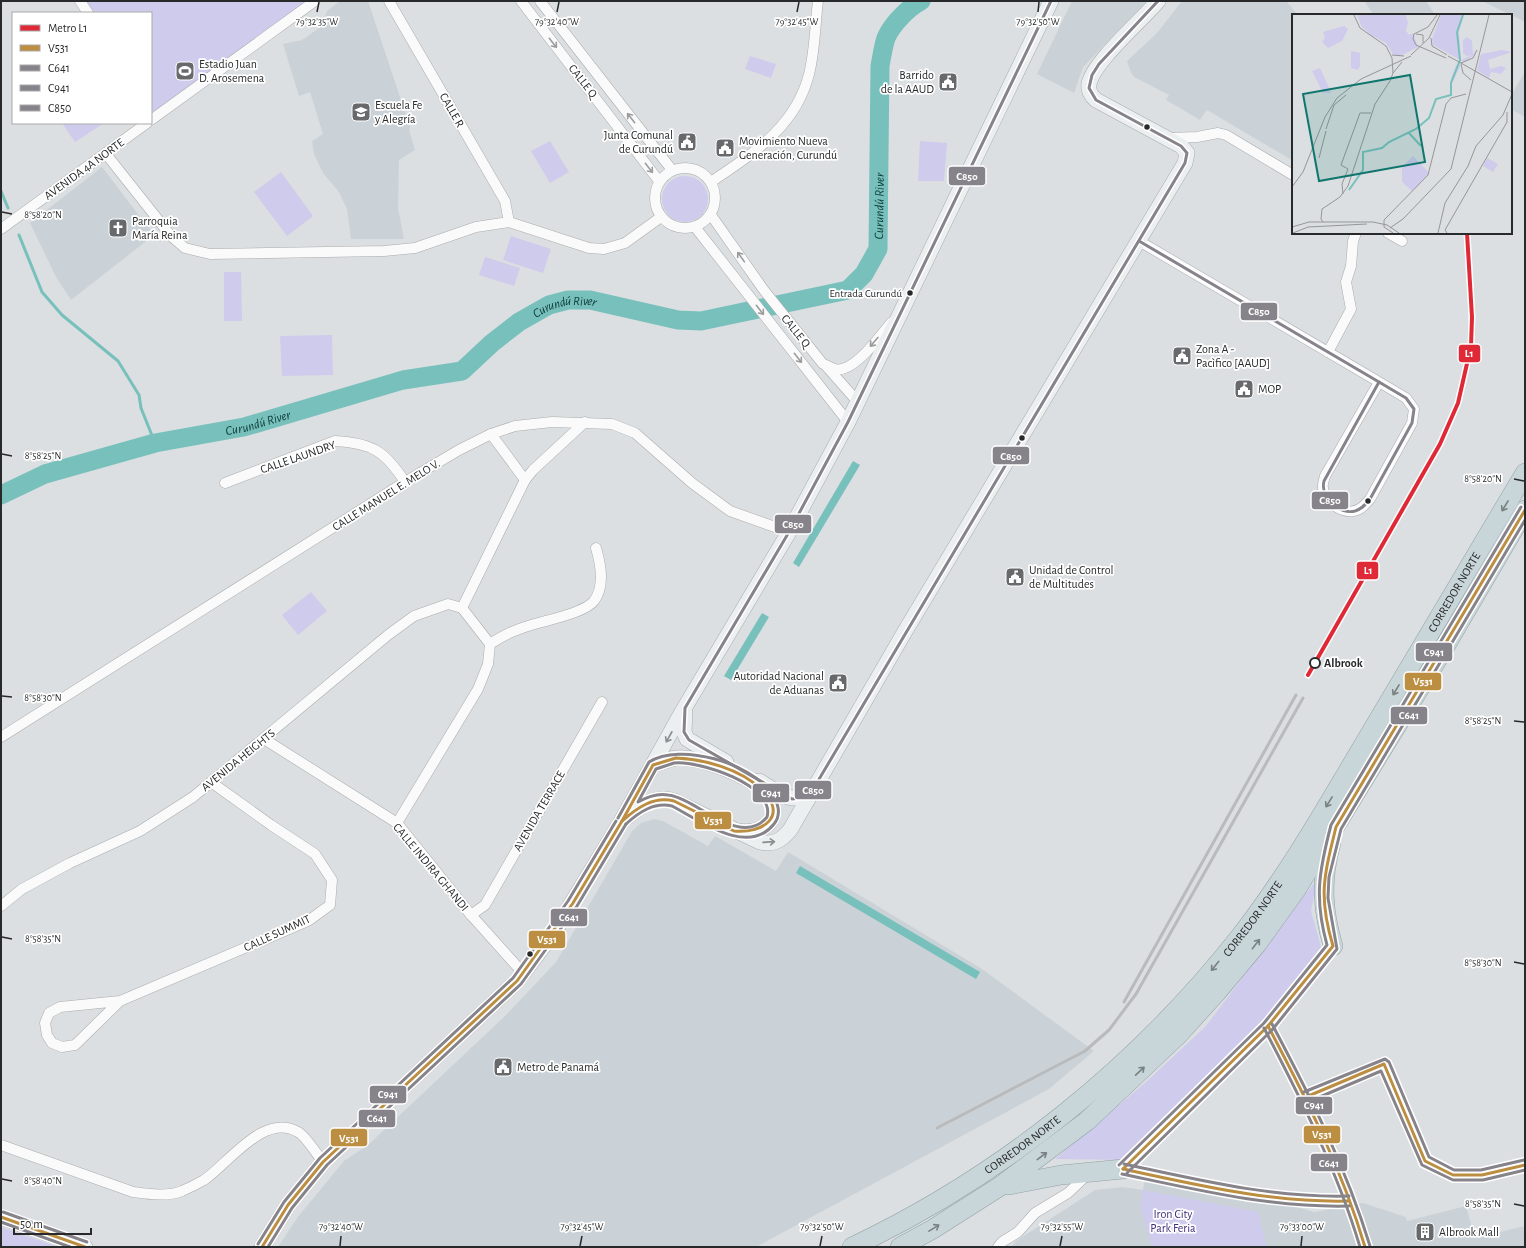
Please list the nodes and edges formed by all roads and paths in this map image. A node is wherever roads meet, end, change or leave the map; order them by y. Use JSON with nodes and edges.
{"nodes":[{"id":1,"x":80,"y":1,"type":"edge"},
{"id":2,"x":315,"y":1,"type":"edge"},
{"id":3,"x":389,"y":1,"type":"edge"},
{"id":4,"x":521,"y":1,"type":"edge"},
{"id":5,"x":540,"y":1,"type":"edge"},
{"id":6,"x":818,"y":1,"type":"edge"},
{"id":7,"x":1051,"y":1,"type":"edge"},
{"id":8,"x":1158,"y":1,"type":"edge"},
{"id":9,"x":87,"y":12,"type":"edge"},
{"id":10,"x":153,"y":115,"type":"edge"},
{"id":11,"x":146,"y":124,"type":"edge"},
{"id":12,"x":1167,"y":138,"type":"junction"},
{"id":13,"x":106,"y":154,"type":"junction"},
{"id":14,"x":672,"y":170,"type":"junction"},
{"id":15,"x":1292,"y":174,"type":"edge"},
{"id":16,"x":659,"y":181,"type":"junction"},
{"id":17,"x":711,"y":182,"type":"junction"},
{"id":18,"x":711,"y":215,"type":"junction"},
{"id":19,"x":660,"y":217,"type":"junction"},
{"id":20,"x":509,"y":222,"type":"junction"},
{"id":21,"x":695,"y":227,"type":"junction"},
{"id":22,"x":1,"y":229,"type":"edge"},
{"id":23,"x":1356,"y":234,"type":"edge"},
{"id":24,"x":1390,"y":234,"type":"edge"},
{"id":25,"x":1139,"y":241,"type":"junction"},
{"id":26,"x":1402,"y":241,"type":"dead end"},
{"id":27,"x":900,"y":313,"type":"junction"},
{"id":28,"x":1328,"y":352,"type":"junction"},
{"id":29,"x":823,"y":364,"type":"junction"},
{"id":30,"x":1379,"y":382,"type":"junction"},
{"id":31,"x":857,"y":401,"type":"junction"},
{"id":32,"x":585,"y":422,"type":"junction"},
{"id":33,"x":848,"y":422,"type":"junction"},
{"id":34,"x":492,"y":434,"type":"junction"},
{"id":35,"x":1525,"y":473,"type":"edge"},
{"id":36,"x":525,"y":480,"type":"junction"},
{"id":37,"x":405,"y":482,"type":"junction"},
{"id":38,"x":225,"y":484,"type":"dead end"},
{"id":39,"x":1525,"y":510,"type":"edge"},
{"id":40,"x":789,"y":532,"type":"junction"},
{"id":41,"x":596,"y":548,"type":"dead end"},
{"id":42,"x":462,"y":608,"type":"junction"},
{"id":43,"x":490,"y":644,"type":"junction"},
{"id":44,"x":602,"y":702,"type":"dead end"},
{"id":45,"x":685,"y":708,"type":"junction"},
{"id":46,"x":1,"y":737,"type":"edge"},
{"id":47,"x":264,"y":739,"type":"junction"},
{"id":48,"x":653,"y":765,"type":"junction"},
{"id":49,"x":211,"y":782,"type":"junction"},
{"id":50,"x":812,"y":791,"type":"junction"},
{"id":51,"x":621,"y":822,"type":"junction"},
{"id":52,"x":397,"y":823,"type":"junction"},
{"id":53,"x":1336,"y":827,"type":"junction"},
{"id":54,"x":733,"y":830,"type":"junction"},
{"id":55,"x":1,"y":906,"type":"edge"},
{"id":56,"x":471,"y":915,"type":"junction"},
{"id":57,"x":1333,"y":946,"type":"joint"},
{"id":58,"x":523,"y":973,"type":"junction"},
{"id":59,"x":120,"y":1001,"type":"junction"},
{"id":60,"x":1,"y":1145,"type":"edge"},
{"id":61,"x":323,"y":1162,"type":"junction"},
{"id":62,"x":1123,"y":1169,"type":"junction"},
{"id":63,"x":1092,"y":1171,"type":"junction"},
{"id":64,"x":1343,"y":1184,"type":"dead end"},
{"id":65,"x":999,"y":1187,"type":"junction"},
{"id":66,"x":1349,"y":1201,"type":"junction"},
{"id":67,"x":1,"y":1217,"type":"edge"},
{"id":68,"x":85,"y":1247,"type":"edge"},
{"id":69,"x":262,"y":1247,"type":"edge"},
{"id":70,"x":852,"y":1247,"type":"edge"},
{"id":71,"x":900,"y":1247,"type":"edge"},
{"id":72,"x":998,"y":1247,"type":"edge"},
{"id":73,"x":1365,"y":1247,"type":"edge"}],
"edges":[{"from":1,"to":9,"type":"street"},
{"from":2,"to":10,"type":"street"},
{"from":3,"to":20,"type":"street","name":"CALLE R"},
{"from":4,"to":16,"type":"street","name":"CALLE Q","one_way":true},
{"from":14,"to":5,"type":"street","name":"CALLE Q","one_way":true},
{"from":6,"to":17,"type":"street"},
{"from":7,"to":27,"type":"main road"},
{"from":8,"to":12,"type":"main road"},
{"from":11,"to":13,"type":"street","name":"AVENIDA 4A NORTE"},
{"from":12,"to":15,"type":"street"},
{"from":12,"to":25,"type":"main road"},
{"from":13,"to":20,"type":"street"},
{"from":13,"to":22,"type":"street","name":"AVENIDA 4A NORTE"},
{"from":14,"to":16,"type":"street"},
{"from":14,"to":17,"type":"street"},
{"from":16,"to":19,"type":"street"},
{"from":17,"to":18,"type":"street"},
{"from":18,"to":21,"type":"street"},
{"from":29,"to":18,"type":"street","name":"CALLE Q","one_way":true},
{"from":19,"to":20,"type":"street"},
{"from":19,"to":21,"type":"street"},
{"from":21,"to":33,"type":"street","name":"CALLE Q","one_way":true},
{"from":23,"to":28,"type":"street"},
{"from":24,"to":26,"type":"street"},
{"from":25,"to":28,"type":"street"},
{"from":25,"to":50,"type":"main road"},
{"from":27,"to":29,"type":"street","one_way":true},
{"from":27,"to":31,"type":"main road"},
{"from":28,"to":30,"type":"street"},
{"from":29,"to":31,"type":"street","name":"CALLE Q"},
{"from":30,"to":30,"type":"street"},
{"from":31,"to":33,"type":"main road"},
{"from":32,"to":34,"type":"street","name":"CALLE MANUEL E. MELO V."},
{"from":32,"to":36,"type":"street"},
{"from":32,"to":40,"type":"street","name":"CALLE MANUEL E. MELO V."},
{"from":33,"to":40,"type":"main road"},
{"from":34,"to":36,"type":"street"},
{"from":34,"to":37,"type":"street","name":"CALLE MANUEL E. MELO V."},
{"from":35,"to":70,"type":"highway","name":"CORREDOR NORTE","one_way":true},
{"from":36,"to":42,"type":"street"},
{"from":37,"to":38,"type":"street","name":"CALLE LAUNDRY"},
{"from":37,"to":46,"type":"street","name":"CALLE MANUEL E. MELO V."},
{"from":39,"to":53,"type":"highway","name":"CORREDOR NORTE"},
{"from":40,"to":45,"type":"main road"},
{"from":41,"to":43,"type":"street"},
{"from":42,"to":43,"type":"street"},
{"from":42,"to":47,"type":"street","name":"AVENIDA HEIGHTS"},
{"from":43,"to":52,"type":"street"},
{"from":44,"to":56,"type":"street","name":"AVENIDA TERRACE"},
{"from":45,"to":48,"type":"main road","one_way":true},
{"from":45,"to":50,"type":"main road"},
{"from":47,"to":49,"type":"street","name":"AVENIDA HEIGHTS"},
{"from":47,"to":52,"type":"street","name":"CALLE INDIRA GHANDI"},
{"from":48,"to":51,"type":"main road"},
{"from":48,"to":54,"type":"main road"},
{"from":49,"to":55,"type":"street","name":"AVENIDA HEIGHTS"},
{"from":49,"to":59,"type":"street","name":"CALLE SUMMIT"},
{"from":54,"to":50,"type":"main road","one_way":true},
{"from":51,"to":54,"type":"main road"},
{"from":51,"to":58,"type":"main road"},
{"from":52,"to":56,"type":"street","name":"CALLE INDIRA GHANDI"},
{"from":53,"to":57,"type":"highway"},
{"from":65,"to":53,"type":"highway","name":"CORREDOR NORTE","one_way":true},
{"from":56,"to":58,"type":"street","name":"CALLE INDIRA GHANDI"},
{"from":57,"to":62,"type":"street"},
{"from":58,"to":61,"type":"main road"},
{"from":59,"to":59,"type":"street"},
{"from":60,"to":61,"type":"street"},
{"from":61,"to":69,"type":"main road"},
{"from":62,"to":63,"type":"highway"},
{"from":62,"to":66,"type":"street"},
{"from":63,"to":65,"type":"highway"},
{"from":63,"to":72,"type":"street"},
{"from":64,"to":66,"type":"street"},
{"from":71,"to":65,"type":"highway","name":"CORREDOR NORTE","one_way":true},
{"from":66,"to":73,"type":"street"},
{"from":67,"to":68,"type":"main road"}]}
